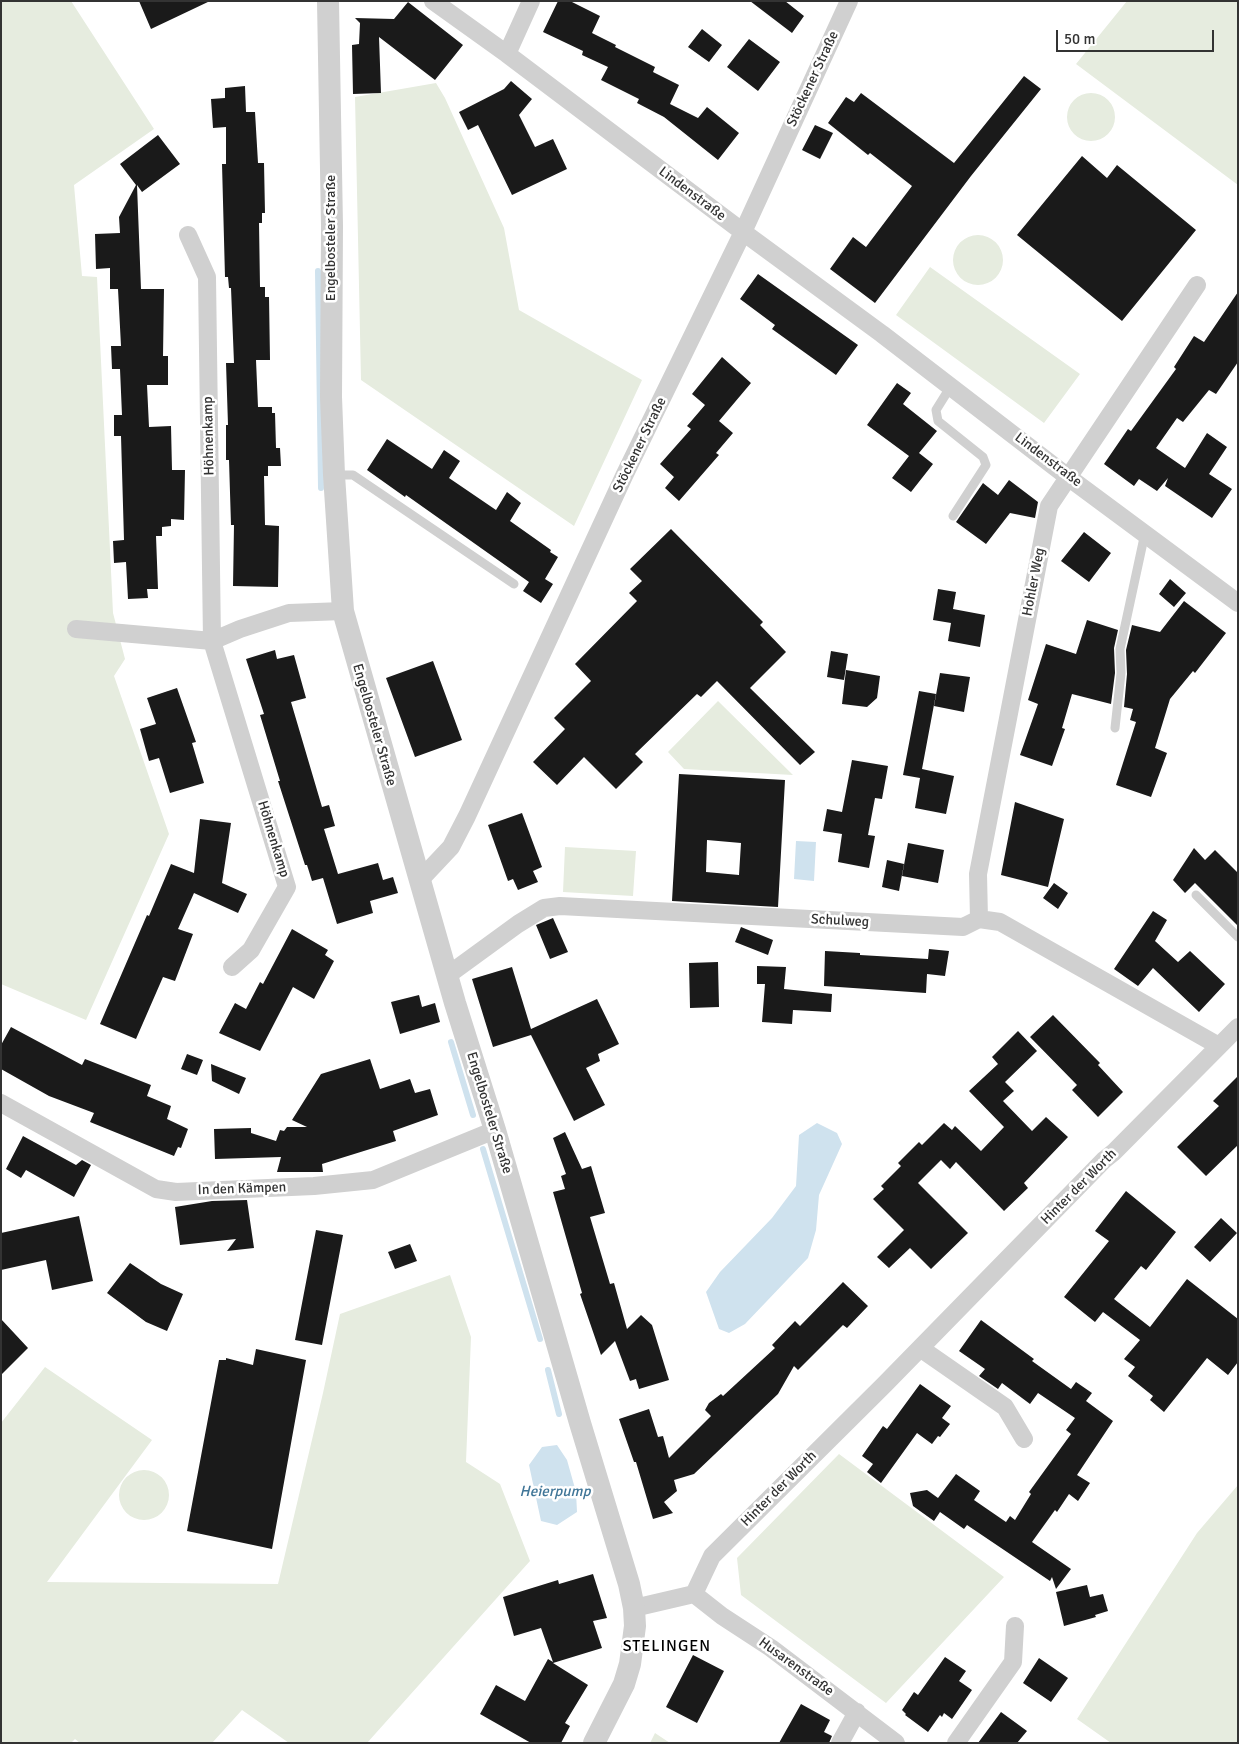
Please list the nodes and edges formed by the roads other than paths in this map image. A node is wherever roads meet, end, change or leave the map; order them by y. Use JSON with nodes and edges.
{"nodes":[{"id":1,"x":328,"y":1,"type":"edge"},
{"id":2,"x":433,"y":1,"type":"edge"},
{"id":3,"x":531,"y":1,"type":"edge"},
{"id":4,"x":849,"y":1,"type":"edge"},
{"id":5,"x":506,"y":54,"type":"junction"},
{"id":6,"x":743,"y":232,"type":"junction"},
{"id":7,"x":188,"y":235,"type":"dead end"},
{"id":8,"x":1197,"y":285,"type":"dead end"},
{"id":9,"x":951,"y":386,"type":"junction"},
{"id":10,"x":334,"y":475,"type":"junction"},
{"id":11,"x":1068,"y":477,"type":"junction"},
{"id":12,"x":953,"y":516,"type":"dead end"},
{"id":13,"x":1145,"y":533,"type":"junction"},
{"id":14,"x":514,"y":584,"type":"dead end"},
{"id":15,"x":1238,"y":602,"type":"edge"},
{"id":16,"x":342,"y":611,"type":"junction"},
{"id":17,"x":76,"y":629,"type":"dead end"},
{"id":18,"x":212,"y":641,"type":"junction"},
{"id":19,"x":1115,"y":728,"type":"dead end"},
{"id":20,"x":419,"y":881,"type":"junction"},
{"id":21,"x":1196,"y":895,"type":"dead end"},
{"id":22,"x":979,"y":919,"type":"junction"},
{"id":23,"x":1238,"y":936,"type":"edge"},
{"id":24,"x":232,"y":967,"type":"dead end"},
{"id":25,"x":448,"y":975,"type":"junction"},
{"id":26,"x":1238,"y":1027,"type":"edge"},
{"id":27,"x":1219,"y":1046,"type":"junction"},
{"id":28,"x":1,"y":1103,"type":"edge"},
{"id":29,"x":495,"y":1130,"type":"junction"},
{"id":30,"x":920,"y":1348,"type":"junction"},
{"id":31,"x":1024,"y":1439,"type":"dead end"},
{"id":32,"x":694,"y":1594,"type":"junction"},
{"id":33,"x":634,"y":1608,"type":"junction"},
{"id":34,"x":1015,"y":1626,"type":"dead end"},
{"id":35,"x":857,"y":1712,"type":"junction"},
{"id":36,"x":594,"y":1743,"type":"edge"},
{"id":37,"x":840,"y":1743,"type":"edge"},
{"id":38,"x":896,"y":1743,"type":"edge"},
{"id":39,"x":956,"y":1743,"type":"edge"}],
"edges":[{"from":1,"to":10,"type":"street","name":"Engelbosteler Straße"},
{"from":2,"to":5,"type":"street","name":"Lindenstraße"},
{"from":3,"to":5,"type":"street"},
{"from":4,"to":6,"type":"street","name":"Stöckener Straße"},
{"from":5,"to":6,"type":"street","name":"Lindenstraße"},
{"from":6,"to":9,"type":"street","name":"Lindenstraße"},
{"from":6,"to":20,"type":"street","name":"Stöckener Straße"},
{"from":7,"to":18,"type":"street","name":"Höhnenkamp"},
{"from":8,"to":11,"type":"street","name":"Hohler Weg"},
{"from":9,"to":11,"type":"street","name":"Lindenstraße"},
{"from":9,"to":12,"type":"lane"},
{"from":10,"to":14,"type":"lane"},
{"from":10,"to":16,"type":"street","name":"Engelbosteler Straße"},
{"from":11,"to":13,"type":"street","name":"Lindenstraße"},
{"from":11,"to":22,"type":"street","name":"Hohler Weg"},
{"from":13,"to":15,"type":"street","name":"Lindenstraße"},
{"from":13,"to":19,"type":"lane"},
{"from":16,"to":18,"type":"street"},
{"from":16,"to":20,"type":"street","name":"Engelbosteler Straße"},
{"from":17,"to":18,"type":"street"},
{"from":18,"to":24,"type":"street","name":"Höhnenkamp"},
{"from":20,"to":25,"type":"street","name":"Engelbosteler Straße"},
{"from":21,"to":23,"type":"lane"},
{"from":22,"to":25,"type":"street","name":"Schulweg"},
{"from":22,"to":27,"type":"street","name":"Schulweg"},
{"from":25,"to":29,"type":"street","name":"Engelbosteler Straße"},
{"from":26,"to":27,"type":"street","name":"Hinter der Worth"},
{"from":27,"to":30,"type":"street","name":"Hinter der Worth"},
{"from":28,"to":29,"type":"street","name":"In den Kämpen"},
{"from":29,"to":33,"type":"street","name":"Engelbosteler Straße"},
{"from":30,"to":31,"type":"street"},
{"from":30,"to":32,"type":"street","name":"Hinter der Worth"},
{"from":32,"to":33,"type":"street"},
{"from":32,"to":35,"type":"street","name":"Husarenstraße"},
{"from":33,"to":36,"type":"street","name":"Engelbosteler Straße"},
{"from":34,"to":39,"type":"street"},
{"from":35,"to":37,"type":"street"},
{"from":35,"to":38,"type":"street","name":"Husarenstraße"}]}
